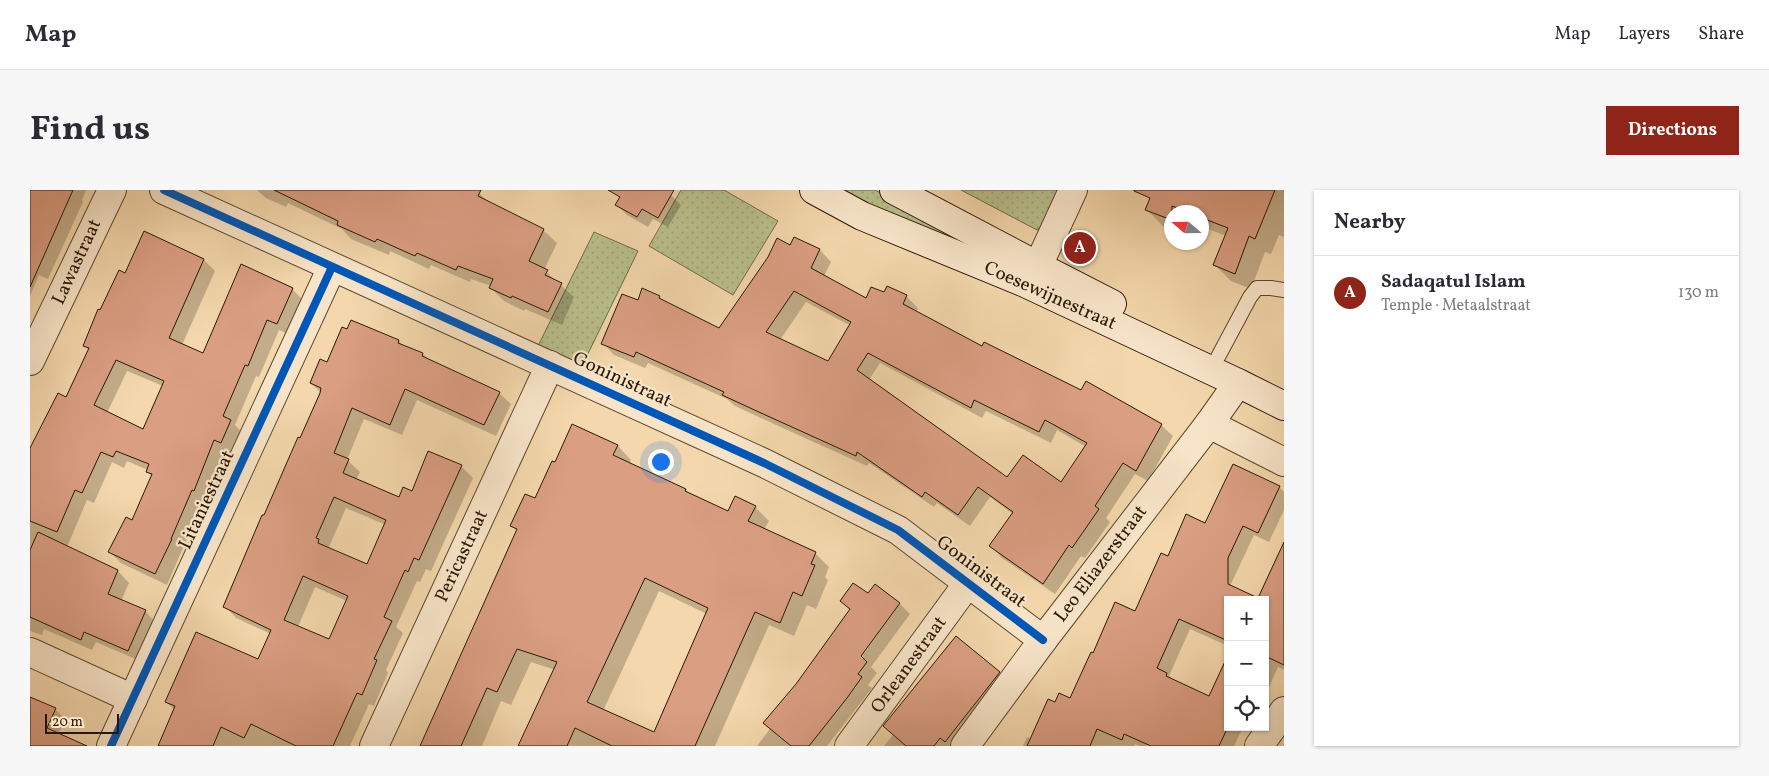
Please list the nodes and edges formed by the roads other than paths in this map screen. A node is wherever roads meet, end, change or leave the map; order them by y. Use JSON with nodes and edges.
{"nodes":[{"id":1,"x":112,"y":190,"type":"edge"},
{"id":2,"x":164,"y":190,"type":"edge"},
{"id":3,"x":814,"y":190,"type":"edge"},
{"id":4,"x":894,"y":190,"type":"edge"},
{"id":5,"x":1073,"y":190,"type":"edge"},
{"id":6,"x":1038,"y":266,"type":"junction"},
{"id":7,"x":332,"y":267,"type":"junction"},
{"id":8,"x":1284,"y":290,"type":"edge"},
{"id":9,"x":1218,"y":357,"type":"junction"},
{"id":10,"x":30,"y":361,"type":"edge"},
{"id":11,"x":550,"y":365,"type":"junction"},
{"id":12,"x":1238,"y":383,"type":"junction"},
{"id":13,"x":1284,"y":390,"type":"edge"},
{"id":14,"x":1284,"y":406,"type":"edge"},
{"id":15,"x":1209,"y":424,"type":"junction"},
{"id":16,"x":1284,"y":462,"type":"edge"},
{"id":17,"x":968,"y":583,"type":"junction"},
{"id":18,"x":1043,"y":640,"type":"junction"},
{"id":19,"x":30,"y":652,"type":"edge"},
{"id":20,"x":133,"y":699,"type":"junction"},
{"id":21,"x":1284,"y":712,"type":"edge"},
{"id":22,"x":111,"y":746,"type":"edge"},
{"id":23,"x":374,"y":746,"type":"edge"},
{"id":24,"x":849,"y":746,"type":"edge"},
{"id":25,"x":965,"y":746,"type":"edge"},
{"id":26,"x":1259,"y":746,"type":"edge"}],
"edges":[{"from":1,"to":10,"type":"street","name":"Lawastraat"},
{"from":2,"to":7,"type":"street","name":"Goninistraat"},
{"from":3,"to":12,"type":"street","name":"Coesewijnestraat"},
{"from":4,"to":6,"type":"street","name":"Coesewijnestraat"},
{"from":5,"to":6,"type":"street"},
{"from":6,"to":9,"type":"street","name":"Coesewijnestraat"},
{"from":7,"to":11,"type":"street","name":"Goninistraat"},
{"from":7,"to":20,"type":"street","name":"Litaniestraat"},
{"from":8,"to":9,"type":"lane"},
{"from":9,"to":13,"type":"street","name":"Coesewijnestraat"},
{"from":11,"to":17,"type":"street","name":"Goninistraat"},
{"from":11,"to":23,"type":"street","name":"Pericastraat"},
{"from":12,"to":14,"type":"street","name":"Coesewijnestraat"},
{"from":12,"to":15,"type":"street","name":"Leo Eliazerstraat"},
{"from":15,"to":16,"type":"street"},
{"from":15,"to":18,"type":"street","name":"Leo Eliazerstraat"},
{"from":17,"to":18,"type":"street","name":"Goninistraat"},
{"from":17,"to":24,"type":"street","name":"Orleanestraat"},
{"from":18,"to":25,"type":"street","name":"Leo Eliazerstraat"},
{"from":19,"to":20,"type":"street"},
{"from":20,"to":22,"type":"street","name":"Litaniestraat"},
{"from":21,"to":26,"type":"street"}]}
